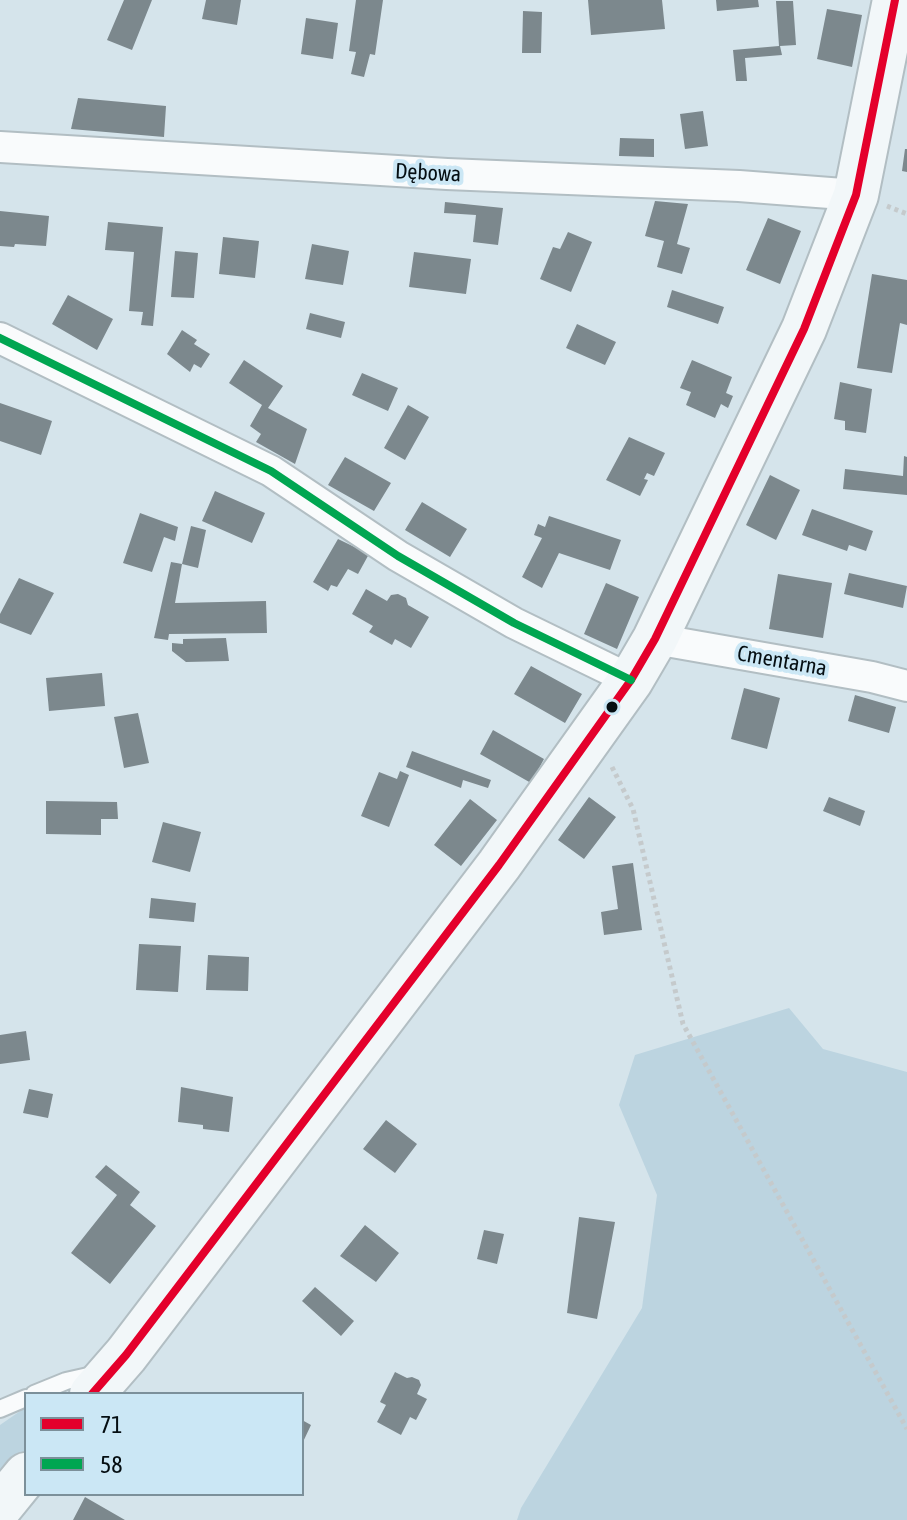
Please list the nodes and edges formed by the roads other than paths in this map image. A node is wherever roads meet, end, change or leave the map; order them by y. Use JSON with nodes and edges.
{"nodes":[{"id":1,"x":895,"y":0,"type":"edge"},
{"id":2,"x":0,"y":147,"type":"edge"},
{"id":3,"x":856,"y":195,"type":"junction"},
{"id":4,"x":0,"y":338,"type":"edge"},
{"id":5,"x":655,"y":639,"type":"junction"},
{"id":6,"x":631,"y":680,"type":"junction"},
{"id":7,"x":907,"y":686,"type":"edge"},
{"id":8,"x":101,"y":1383,"type":"edge"},
{"id":9,"x":39,"y":1392,"type":"edge"},
{"id":10,"x":24,"y":1399,"type":"edge"},
{"id":11,"x":0,"y":1409,"type":"edge"},
{"id":12,"x":24,"y":1477,"type":"edge"},
{"id":13,"x":0,"y":1507,"type":"edge"}],
"edges":[{"from":1,"to":3,"type":"main road"},
{"from":2,"to":3,"type":"street","name":"Dębowa"},
{"from":3,"to":5,"type":"main road"},
{"from":4,"to":6,"type":"street"},
{"from":5,"to":6,"type":"main road"},
{"from":5,"to":7,"type":"street","name":"Cmentarna"},
{"from":6,"to":8,"type":"main road"},
{"from":8,"to":9,"type":"lane"},
{"from":10,"to":11,"type":"lane"},
{"from":12,"to":13,"type":"main road"}]}
